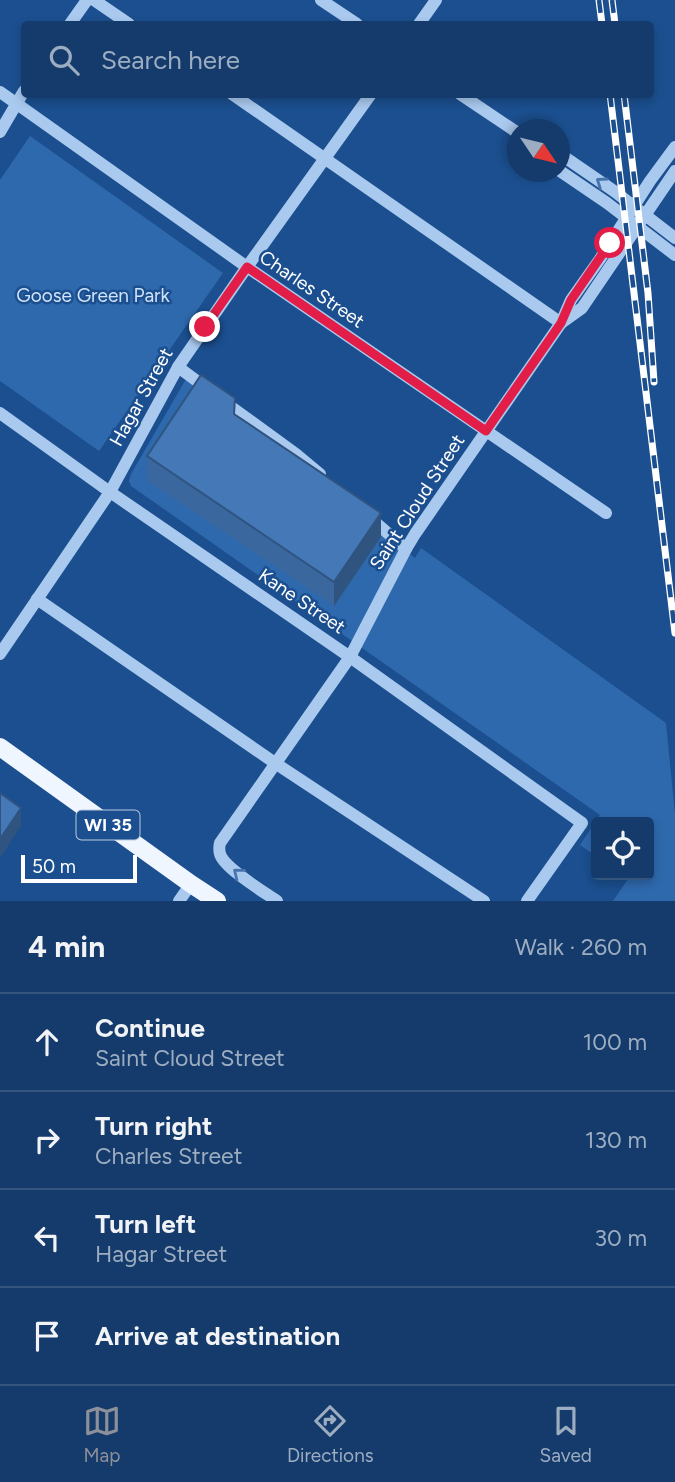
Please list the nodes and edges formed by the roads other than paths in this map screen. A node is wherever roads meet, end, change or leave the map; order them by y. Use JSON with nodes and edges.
{"nodes":[{"id":1,"x":87,"y":0,"type":"edge"},
{"id":2,"x":94,"y":0,"type":"edge"},
{"id":3,"x":321,"y":0,"type":"edge"},
{"id":4,"x":436,"y":0,"type":"edge"},
{"id":5,"x":72,"y":21,"type":"edge"},
{"id":6,"x":125,"y":21,"type":"edge"},
{"id":7,"x":352,"y":21,"type":"edge"},
{"id":8,"x":421,"y":21,"type":"edge"},
{"id":9,"x":0,"y":92,"type":"edge"},
{"id":10,"x":21,"y":96,"type":"edge"},
{"id":11,"x":238,"y":98,"type":"edge"},
{"id":12,"x":368,"y":98,"type":"edge"},
{"id":13,"x":466,"y":98,"type":"edge"},
{"id":14,"x":16,"y":103,"type":"junction"},
{"id":15,"x":507,"y":126,"type":"edge"},
{"id":16,"x":0,"y":132,"type":"edge"},
{"id":17,"x":675,"y":147,"type":"edge"},
{"id":18,"x":326,"y":159,"type":"junction"},
{"id":19,"x":570,"y":161,"type":"edge"},
{"id":20,"x":675,"y":171,"type":"edge"},
{"id":21,"x":570,"y":178,"type":"edge"},
{"id":22,"x":634,"y":206,"type":"junction"},
{"id":23,"x":645,"y":215,"type":"junction"},
{"id":24,"x":626,"y":219,"type":"junction"},
{"id":25,"x":637,"y":228,"type":"junction"},
{"id":26,"x":675,"y":237,"type":"edge"},
{"id":27,"x":675,"y":255,"type":"edge"},
{"id":28,"x":247,"y":267,"type":"junction"},
{"id":29,"x":561,"y":323,"type":"junction"},
{"id":30,"x":178,"y":367,"type":"junction"},
{"id":31,"x":0,"y":413,"type":"edge"},
{"id":32,"x":486,"y":431,"type":"junction"},
{"id":33,"x":325,"y":478,"type":"edge"},
{"id":34,"x":110,"y":492,"type":"junction"},
{"id":35,"x":354,"y":503,"type":"edge"},
{"id":36,"x":606,"y":513,"type":"dead end"},
{"id":37,"x":406,"y":548,"type":"junction"},
{"id":38,"x":37,"y":599,"type":"junction"},
{"id":39,"x":0,"y":654,"type":"edge"},
{"id":40,"x":350,"y":657,"type":"junction"},
{"id":41,"x":0,"y":747,"type":"edge"},
{"id":42,"x":275,"y":763,"type":"junction"},
{"id":43,"x":191,"y":884,"type":"junction"},
{"id":44,"x":180,"y":901,"type":"edge"},
{"id":45,"x":217,"y":901,"type":"edge"},
{"id":46,"x":277,"y":901,"type":"edge"},
{"id":47,"x":484,"y":901,"type":"edge"},
{"id":48,"x":527,"y":901,"type":"edge"}],
"edges":[{"from":1,"to":5,"type":"street"},
{"from":2,"to":6,"type":"street"},
{"from":3,"to":7,"type":"street"},
{"from":4,"to":8,"type":"street"},
{"from":9,"to":14,"type":"street","name":"Charles Street"},
{"from":10,"to":14,"type":"street"},
{"from":11,"to":18,"type":"street"},
{"from":12,"to":18,"type":"street","name":"Hagar Street"},
{"from":13,"to":15,"type":"street"},
{"from":14,"to":16,"type":"street"},
{"from":14,"to":28,"type":"street","name":"Charles Street"},
{"from":17,"to":22,"type":"street","name":"Saint Cloud Street"},
{"from":18,"to":28,"type":"street","name":"Hagar Street"},
{"from":18,"to":29,"type":"street"},
{"from":22,"to":19,"type":"street","one_way":true},
{"from":20,"to":23,"type":"street","name":"Saint Cloud Street"},
{"from":21,"to":24,"type":"street"},
{"from":22,"to":23,"type":"street"},
{"from":22,"to":24,"type":"street","name":"Saint Cloud Street"},
{"from":23,"to":25,"type":"street","name":"Saint Cloud Street"},
{"from":23,"to":26,"type":"street"},
{"from":24,"to":25,"type":"street"},
{"from":24,"to":29,"type":"street","name":"Saint Cloud Street"},
{"from":25,"to":27,"type":"street"},
{"from":25,"to":29,"type":"street","name":"Saint Cloud Street"},
{"from":28,"to":30,"type":"street","name":"Hagar Street"},
{"from":28,"to":32,"type":"street","name":"Charles Street"},
{"from":29,"to":32,"type":"street","name":"Saint Cloud Street"},
{"from":30,"to":33,"type":"street"},
{"from":30,"to":34,"type":"street","name":"Hagar Street"},
{"from":31,"to":34,"type":"street","name":"Kane Street"},
{"from":32,"to":36,"type":"street","name":"Charles Street"},
{"from":32,"to":37,"type":"street","name":"Saint Cloud Street"},
{"from":34,"to":38,"type":"street","name":"Hagar Street"},
{"from":34,"to":40,"type":"street","name":"Kane Street"},
{"from":35,"to":37,"type":"street"},
{"from":37,"to":40,"type":"street","name":"Saint Cloud Street"},
{"from":38,"to":39,"type":"street","name":"Hagar Street"},
{"from":38,"to":42,"type":"street"},
{"from":40,"to":42,"type":"street","name":"Saint Cloud Street"},
{"from":40,"to":48,"type":"street","name":"Kane Street"},
{"from":41,"to":43,"type":"main road","number":"WI 35"},
{"from":46,"to":42,"type":"street","name":"Saint Cloud Street","one_way":true},
{"from":42,"to":47,"type":"street"},
{"from":43,"to":44,"type":"street"},
{"from":43,"to":45,"type":"main road","number":"WI 35"}]}
